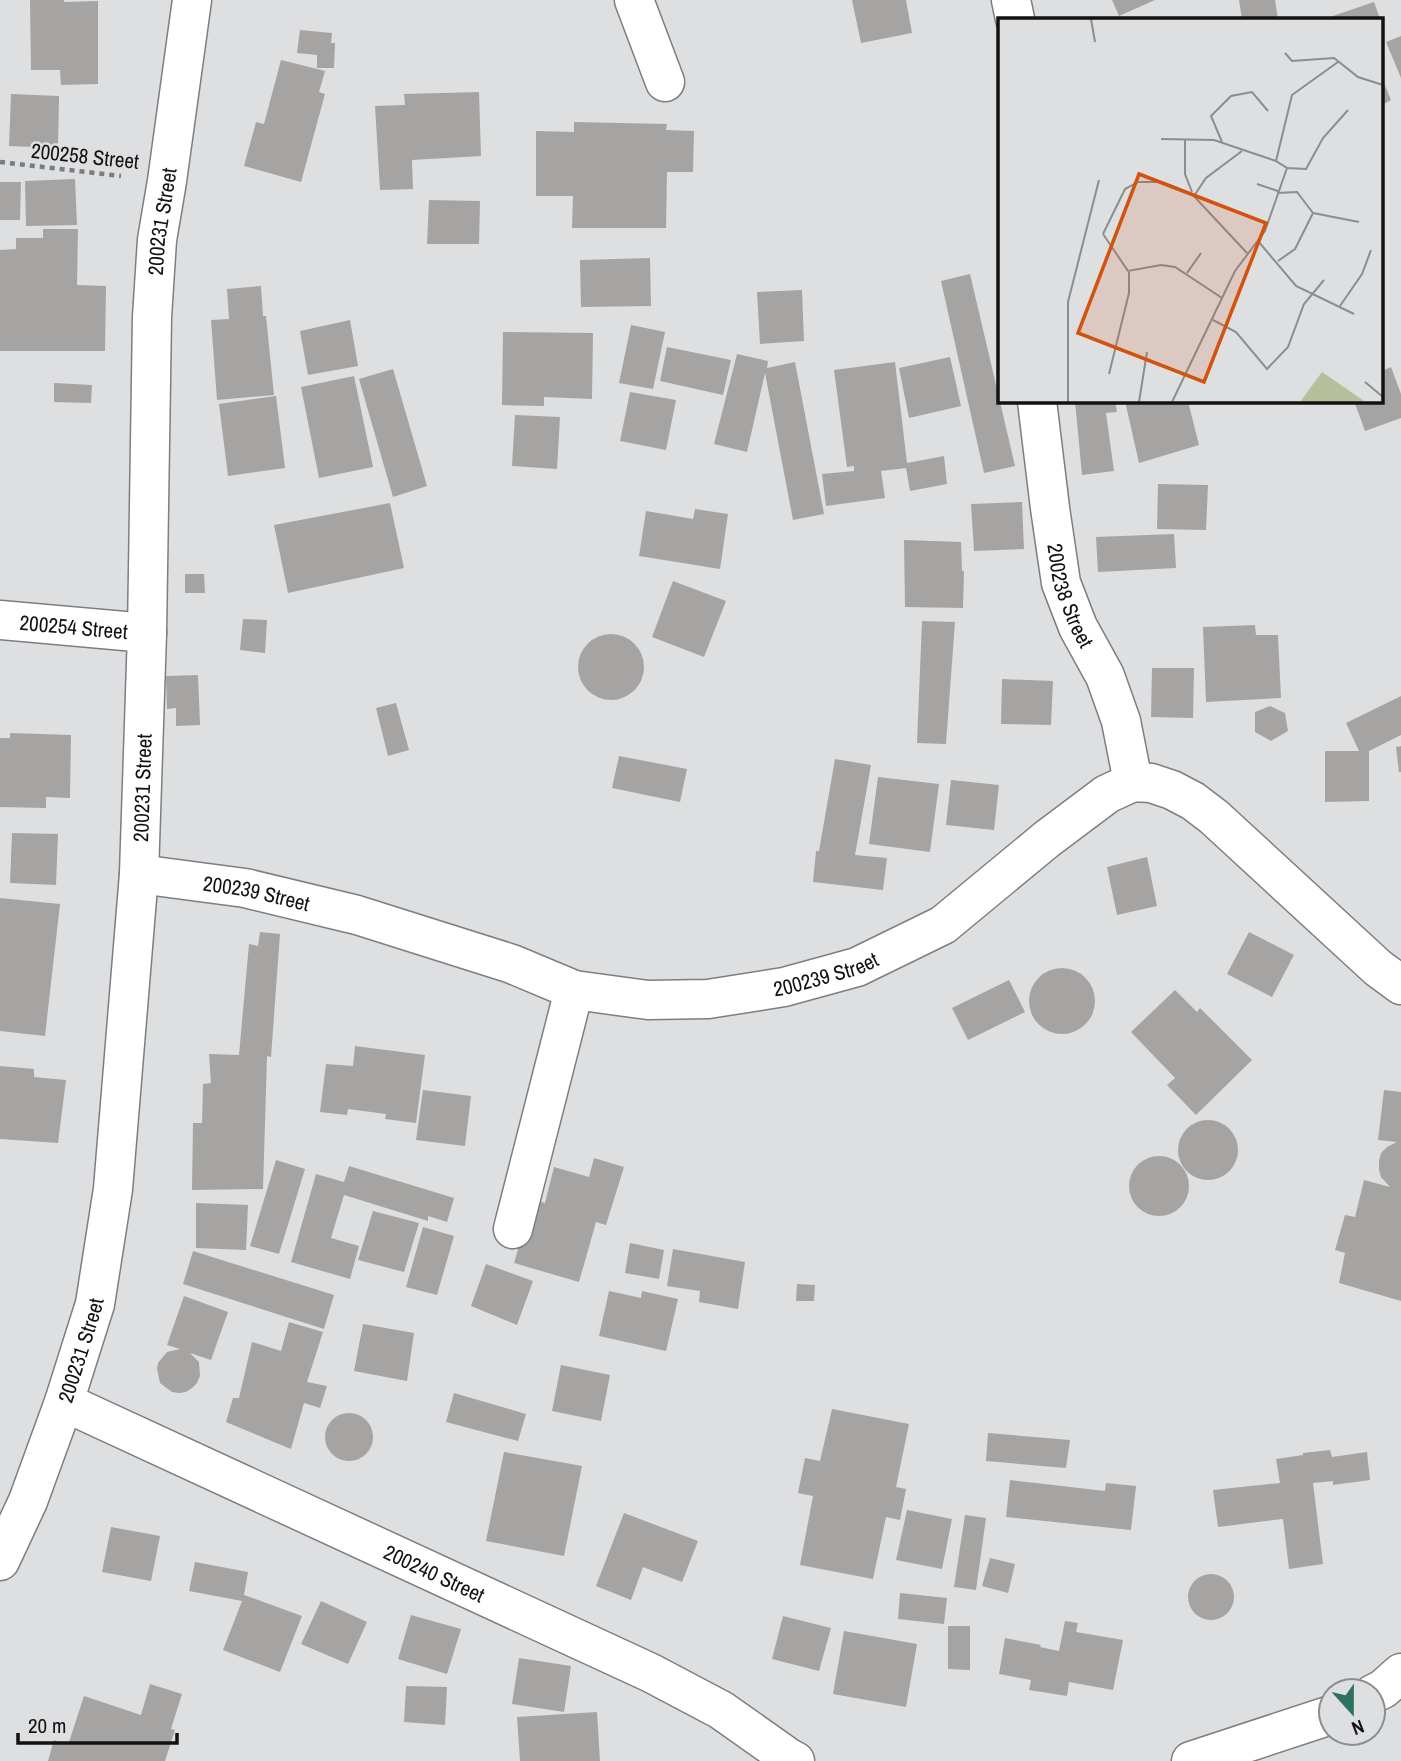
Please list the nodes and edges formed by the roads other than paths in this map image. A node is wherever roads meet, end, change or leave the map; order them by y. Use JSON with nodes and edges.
{"nodes":[{"id":1,"x":192,"y":0,"type":"edge"},
{"id":2,"x":634,"y":0,"type":"edge"},
{"id":3,"x":1011,"y":0,"type":"edge"},
{"id":4,"x":1015,"y":18,"type":"edge"},
{"id":5,"x":665,"y":82,"type":"dead end"},
{"id":6,"x":1037,"y":402,"type":"edge"},
{"id":7,"x":0,"y":620,"type":"edge"},
{"id":8,"x":147,"y":633,"type":"junction"},
{"id":9,"x":1133,"y":782,"type":"junction"},
{"id":10,"x":139,"y":874,"type":"junction"},
{"id":11,"x":1401,"y":985,"type":"edge"},
{"id":12,"x":574,"y":990,"type":"junction"},
{"id":13,"x":513,"y":1229,"type":"dead end"},
{"id":14,"x":64,"y":1402,"type":"junction"},
{"id":15,"x":0,"y":1558,"type":"edge"},
{"id":16,"x":1401,"y":1673,"type":"edge"},
{"id":17,"x":1387,"y":1685,"type":"edge"},
{"id":18,"x":1317,"y":1720,"type":"edge"},
{"id":19,"x":791,"y":1760,"type":"edge"},
{"id":20,"x":1191,"y":1761,"type":"edge"}],
"edges":[{"from":1,"to":8,"type":"street","name":"200231 Street"},
{"from":2,"to":5,"type":"street"},
{"from":3,"to":4,"type":"street"},
{"from":6,"to":9,"type":"street","name":"200238 Street"},
{"from":7,"to":8,"type":"street","name":"200254 Street"},
{"from":8,"to":10,"type":"street","name":"200231 Street"},
{"from":9,"to":11,"type":"street"},
{"from":9,"to":12,"type":"street","name":"200239 Street"},
{"from":10,"to":12,"type":"street","name":"200239 Street"},
{"from":10,"to":14,"type":"street","name":"200231 Street"},
{"from":12,"to":13,"type":"street"},
{"from":14,"to":15,"type":"street","name":"200231 Street"},
{"from":14,"to":19,"type":"street","name":"200240 Street"},
{"from":16,"to":17,"type":"street"},
{"from":18,"to":20,"type":"street"}]}
